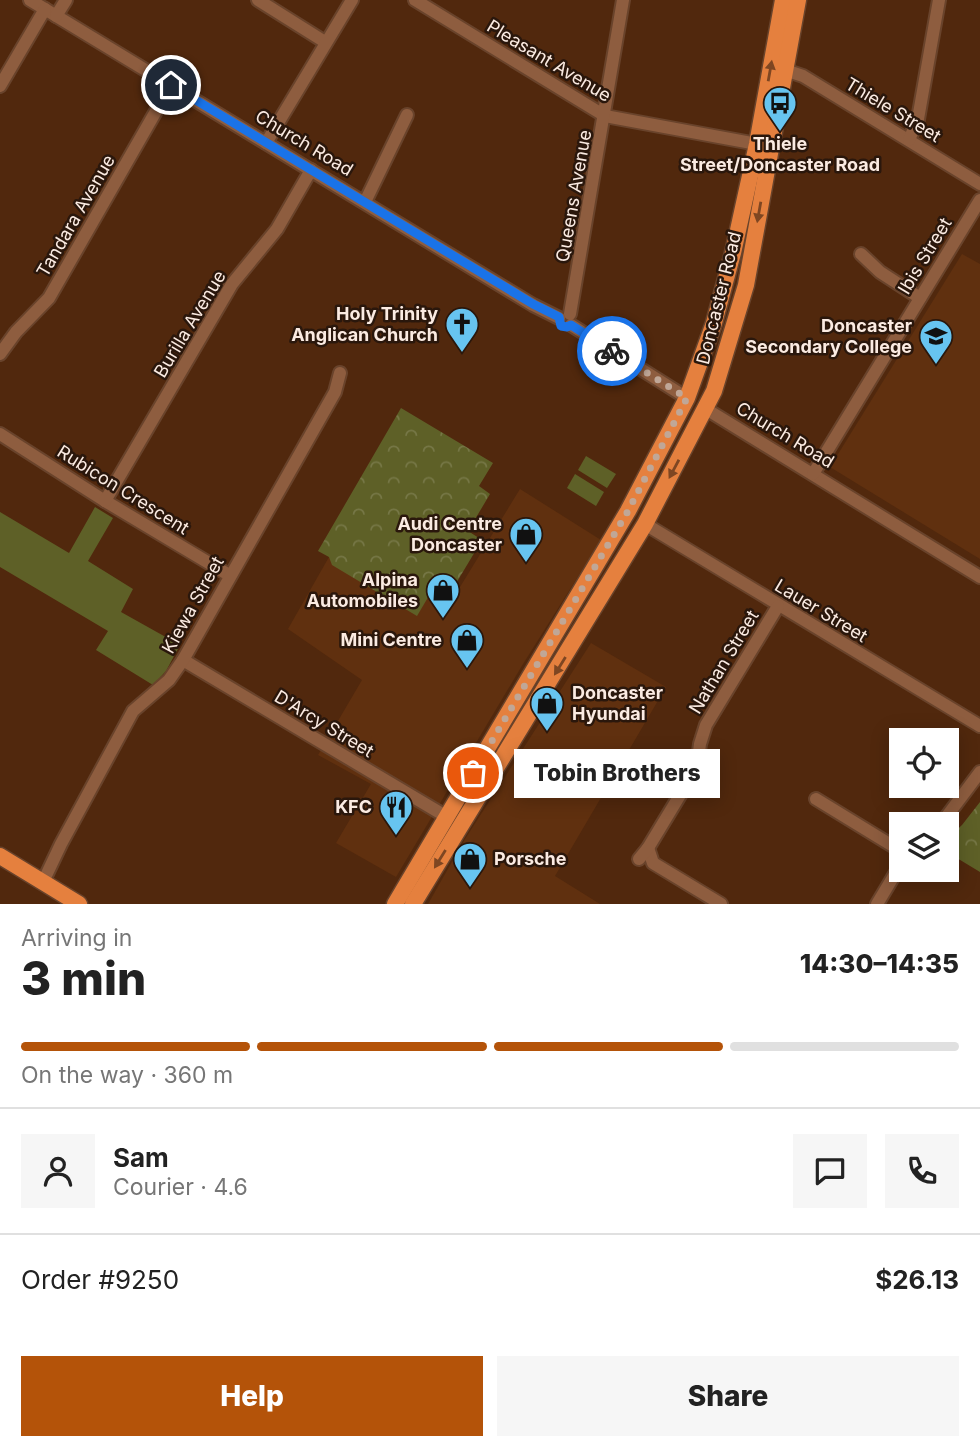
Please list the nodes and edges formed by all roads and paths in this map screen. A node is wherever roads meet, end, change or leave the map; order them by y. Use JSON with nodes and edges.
{"nodes":[{"id":1,"x":30,"y":0,"type":"edge"},
{"id":2,"x":66,"y":0,"type":"edge"},
{"id":3,"x":258,"y":0,"type":"edge"},
{"id":4,"x":352,"y":0,"type":"edge"},
{"id":5,"x":415,"y":0,"type":"edge"},
{"id":6,"x":623,"y":0,"type":"edge"},
{"id":7,"x":783,"y":0,"type":"edge"},
{"id":8,"x":798,"y":0,"type":"edge"},
{"id":9,"x":939,"y":0,"type":"edge"},
{"id":10,"x":51,"y":13,"type":"junction"},
{"id":11,"x":326,"y":42,"type":"junction"},
{"id":12,"x":785,"y":70,"type":"junction"},
{"id":13,"x":171,"y":85,"type":"junction"},
{"id":14,"x":0,"y":86,"type":"edge"},
{"id":15,"x":407,"y":115,"type":"dead end"},
{"id":16,"x":605,"y":116,"type":"junction"},
{"id":17,"x":909,"y":140,"type":"junction"},
{"id":18,"x":266,"y":143,"type":"junction"},
{"id":19,"x":757,"y":144,"type":"junction"},
{"id":20,"x":311,"y":170,"type":"junction"},
{"id":21,"x":980,"y":184,"type":"edge"},
{"id":22,"x":980,"y":200,"type":"edge"},
{"id":23,"x":365,"y":202,"type":"junction"},
{"id":24,"x":861,"y":254,"type":"dead end"},
{"id":25,"x":920,"y":298,"type":"junction"},
{"id":26,"x":567,"y":319,"type":"junction"},
{"id":27,"x":0,"y":355,"type":"edge"},
{"id":28,"x":340,"y":373,"type":"dead end"},
{"id":29,"x":687,"y":398,"type":"junction"},
{"id":30,"x":706,"y":409,"type":"junction"},
{"id":31,"x":0,"y":434,"type":"edge"},
{"id":32,"x":813,"y":474,"type":"junction"},
{"id":33,"x":105,"y":501,"type":"junction"},
{"id":34,"x":645,"y":524,"type":"junction"},
{"id":35,"x":229,"y":575,"type":"junction"},
{"id":36,"x":980,"y":577,"type":"edge"},
{"id":37,"x":778,"y":606,"type":"junction"},
{"id":38,"x":566,"y":617,"type":"junction"},
{"id":39,"x":583,"y":628,"type":"junction"},
{"id":40,"x":183,"y":660,"type":"junction"},
{"id":41,"x":980,"y":726,"type":"edge"},
{"id":42,"x":980,"y":772,"type":"edge"},
{"id":43,"x":816,"y":799,"type":"dead end"},
{"id":44,"x":950,"y":812,"type":"edge"},
{"id":45,"x":447,"y":817,"type":"junction"},
{"id":46,"x":889,"y":844,"type":"edge"},
{"id":47,"x":648,"y":848,"type":"junction"},
{"id":48,"x":0,"y":856,"type":"edge"},
{"id":49,"x":639,"y":859,"type":"dead end"},
{"id":50,"x":40,"y":880,"type":"junction"},
{"id":51,"x":890,"y":882,"type":"edge"},
{"id":52,"x":406,"y":901,"type":"edge"},
{"id":53,"x":78,"y":903,"type":"edge"},
{"id":54,"x":721,"y":904,"type":"edge"},
{"id":55,"x":877,"y":904,"type":"edge"}],
"edges":[{"from":1,"to":10,"type":"street","name":"Church Road"},
{"from":2,"to":10,"type":"street"},
{"from":3,"to":11,"type":"street"},
{"from":4,"to":11,"type":"street"},
{"from":5,"to":16,"type":"street","name":"Pleasant Avenue"},
{"from":6,"to":16,"type":"street","name":"Queens Avenue"},
{"from":19,"to":7,"type":"main road","name":"Doncaster Road","one_way":true},
{"from":8,"to":12,"type":"main road","name":"Doncaster Road"},
{"from":9,"to":17,"type":"street"},
{"from":10,"to":13,"type":"street","name":"Church Road"},
{"from":10,"to":14,"type":"street"},
{"from":11,"to":18,"type":"street"},
{"from":12,"to":17,"type":"street","name":"Thiele Street"},
{"from":12,"to":30,"type":"main road","name":"Doncaster Road","one_way":true},
{"from":13,"to":18,"type":"street","name":"Church Road"},
{"from":13,"to":27,"type":"street","name":"Tandara Avenue"},
{"from":15,"to":23,"type":"street"},
{"from":16,"to":19,"type":"street","name":"Pleasant Avenue"},
{"from":16,"to":26,"type":"street","name":"Queens Avenue"},
{"from":17,"to":21,"type":"street","name":"Thiele Street"},
{"from":18,"to":20,"type":"street","name":"Church Road"},
{"from":19,"to":29,"type":"main road","name":"Doncaster Road"},
{"from":20,"to":23,"type":"street","name":"Church Road"},
{"from":20,"to":33,"type":"street","name":"Burilla Avenue"},
{"from":22,"to":25,"type":"street","name":"Ibis Street"},
{"from":23,"to":26,"type":"street","name":"Church Road"},
{"from":24,"to":25,"type":"street"},
{"from":25,"to":32,"type":"street","name":"Ibis Street"},
{"from":26,"to":29,"type":"street","name":"Church Road"},
{"from":28,"to":35,"type":"street","name":"Kiewa Street"},
{"from":29,"to":30,"type":"main road","name":"Church Road"},
{"from":29,"to":38,"type":"main road","name":"Doncaster Road"},
{"from":30,"to":32,"type":"street","name":"Church Road"},
{"from":30,"to":34,"type":"main road","name":"Doncaster Road","one_way":true},
{"from":31,"to":33,"type":"street","name":"Rubicon Crescent"},
{"from":32,"to":36,"type":"street","name":"Church Road"},
{"from":33,"to":35,"type":"street","name":"Rubicon Crescent"},
{"from":34,"to":37,"type":"street","name":"Lauer Street"},
{"from":34,"to":39,"type":"main road","name":"Doncaster Road"},
{"from":35,"to":40,"type":"street","name":"Kiewa Street"},
{"from":37,"to":41,"type":"street","name":"Lauer Street"},
{"from":37,"to":47,"type":"street","name":"Nathan Street"},
{"from":38,"to":39,"type":"main road"},
{"from":38,"to":45,"type":"main road","name":"Doncaster Road"},
{"from":39,"to":52,"type":"main road","name":"Doncaster Road","one_way":true},
{"from":40,"to":45,"type":"street","name":"D'Arcy Street"},
{"from":40,"to":50,"type":"street","name":"Kiewa Street"},
{"from":42,"to":44,"type":"street"},
{"from":43,"to":46,"type":"street"},
{"from":45,"to":52,"type":"main road","name":"Doncaster Road"},
{"from":47,"to":49,"type":"street","name":"Nathan Street"},
{"from":47,"to":54,"type":"street"},
{"from":48,"to":50,"type":"main road"},
{"from":50,"to":53,"type":"main road"},
{"from":51,"to":55,"type":"street"}]}
